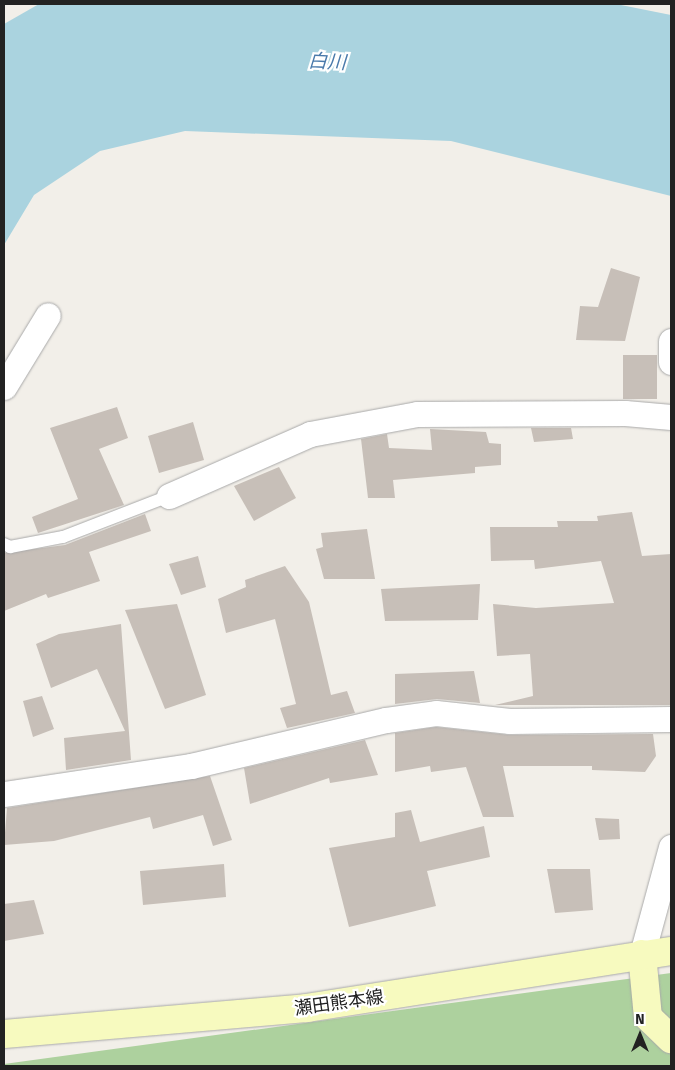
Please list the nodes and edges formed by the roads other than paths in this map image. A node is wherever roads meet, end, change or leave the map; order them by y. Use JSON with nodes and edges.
{"nodes":[{"id":1,"x":48,"y":315,"type":"dead end"},
{"id":2,"x":671,"y":341,"type":"edge"},
{"id":3,"x":671,"y":362,"type":"edge"},
{"id":4,"x":4,"y":387,"type":"edge"},
{"id":5,"x":671,"y":417,"type":"edge"},
{"id":6,"x":169,"y":496,"type":"joint"},
{"id":7,"x":4,"y":544,"type":"edge"},
{"id":8,"x":671,"y":719,"type":"edge"},
{"id":9,"x":4,"y":794,"type":"edge"},
{"id":10,"x":671,"y":847,"type":"edge"},
{"id":11,"x":671,"y":951,"type":"edge"},
{"id":12,"x":642,"y":954,"type":"junction"},
{"id":13,"x":4,"y":1034,"type":"edge"},
{"id":14,"x":671,"y":1039,"type":"edge"}],
"edges":[{"from":1,"to":4,"type":"street"},
{"from":2,"to":3,"type":"street"},
{"from":5,"to":6,"type":"street"},
{"from":6,"to":7,"type":"lane"},
{"from":8,"to":9,"type":"street"},
{"from":10,"to":12,"type":"street"},
{"from":11,"to":12,"type":"main road","name":"瀬田熊本線"},
{"from":12,"to":13,"type":"main road","name":"瀬田熊本線"},
{"from":12,"to":14,"type":"main road"}]}
